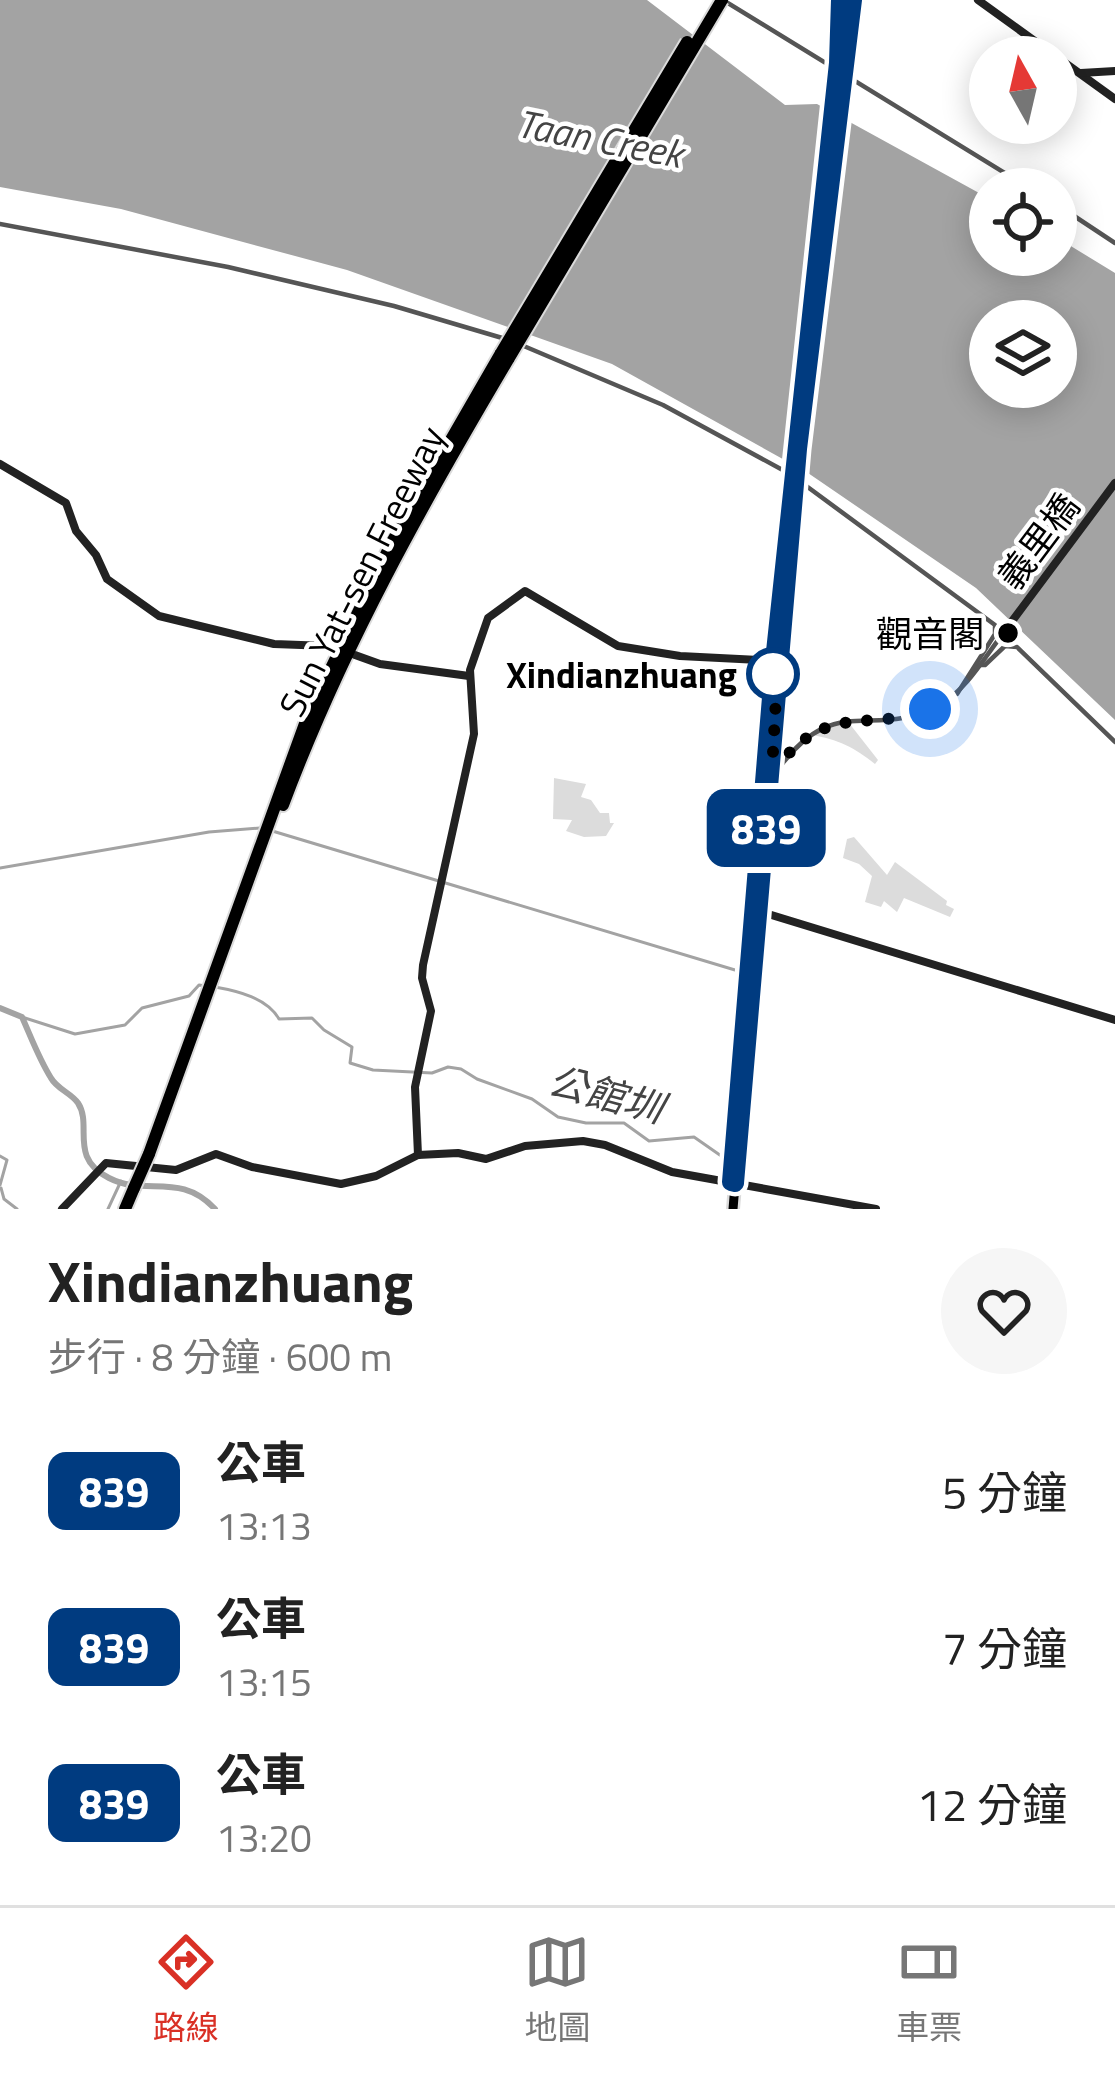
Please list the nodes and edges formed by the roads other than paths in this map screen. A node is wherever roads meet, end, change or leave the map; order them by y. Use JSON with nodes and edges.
{"nodes":[{"id":1,"x":712,"y":0,"type":"edge"},
{"id":2,"x":722,"y":0,"type":"edge"},
{"id":3,"x":847,"y":0,"type":"edge"},
{"id":4,"x":981,"y":0,"type":"edge"},
{"id":5,"x":1115,"y":71,"type":"edge"},
{"id":6,"x":1082,"y":73,"type":"junction"},
{"id":7,"x":1115,"y":96,"type":"edge"},
{"id":8,"x":997,"y":168,"type":"edge"},
{"id":9,"x":1077,"y":218,"type":"edge"},
{"id":10,"x":0,"y":224,"type":"edge"},
{"id":11,"x":1115,"y":243,"type":"edge"},
{"id":12,"x":505,"y":356,"type":"junction"},
{"id":13,"x":0,"y":464,"type":"edge"},
{"id":14,"x":790,"y":474,"type":"junction"},
{"id":15,"x":798,"y":479,"type":"junction"},
{"id":16,"x":1115,"y":483,"type":"edge"},
{"id":17,"x":782,"y":595,"type":"junction"},
{"id":18,"x":1004,"y":632,"type":"joint"},
{"id":19,"x":328,"y":646,"type":"dead end"},
{"id":20,"x":355,"y":656,"type":"dead end"},
{"id":21,"x":776,"y":661,"type":"junction"},
{"id":22,"x":979,"y":665,"type":"junction"},
{"id":23,"x":469,"y":676,"type":"junction"},
{"id":24,"x":957,"y":694,"type":"junction"},
{"id":25,"x":1115,"y":742,"type":"edge"},
{"id":26,"x":773,"y":752,"type":"junction"},
{"id":27,"x":784,"y":759,"type":"junction"},
{"id":28,"x":769,"y":779,"type":"junction"},
{"id":29,"x":756,"y":910,"type":"junction"},
{"id":30,"x":1115,"y":1021,"type":"edge"},
{"id":31,"x":418,"y":1155,"type":"junction"},
{"id":32,"x":733,"y":1182,"type":"junction"},
{"id":33,"x":62,"y":1209,"type":"edge"},
{"id":34,"x":130,"y":1209,"type":"edge"},
{"id":35,"x":731,"y":1209,"type":"edge"},
{"id":36,"x":876,"y":1209,"type":"edge"}],
"edges":[{"from":1,"to":12,"type":"highway","name":"Sun Yat-sen Freeway","bridge":true},
{"from":2,"to":8,"type":"street"},
{"from":2,"to":12,"type":"highway","name":"Sun Yat-sen Freeway","bridge":true},
{"from":3,"to":17,"type":"main road","bridge":true},
{"from":4,"to":6,"type":"street"},
{"from":5,"to":6,"type":"street"},
{"from":6,"to":7,"type":"street"},
{"from":9,"to":11,"type":"street"},
{"from":10,"to":14,"type":"street"},
{"from":12,"to":34,"type":"highway","name":"Sun Yat-sen Freeway","bridge":true},
{"from":13,"to":19,"type":"street"},
{"from":14,"to":15,"type":"street"},
{"from":14,"to":17,"type":"street"},
{"from":15,"to":17,"type":"street"},
{"from":15,"to":24,"type":"street"},
{"from":16,"to":18,"type":"street","name":"義里橋"},
{"from":17,"to":21,"type":"main road"},
{"from":18,"to":22,"type":"street"},
{"from":20,"to":23,"type":"street"},
{"from":21,"to":23,"type":"street"},
{"from":21,"to":26,"type":"main road"},
{"from":21,"to":28,"type":"main road"},
{"from":22,"to":24,"type":"street"},
{"from":22,"to":25,"type":"street"},
{"from":23,"to":31,"type":"street"},
{"from":24,"to":27,"type":"street"},
{"from":26,"to":27,"type":"main road"},
{"from":26,"to":28,"type":"main road"},
{"from":27,"to":28,"type":"street"},
{"from":28,"to":29,"type":"main road"},
{"from":29,"to":30,"type":"street"},
{"from":29,"to":32,"type":"main road"},
{"from":31,"to":32,"type":"street"},
{"from":31,"to":33,"type":"street"},
{"from":32,"to":35,"type":"main road"},
{"from":32,"to":36,"type":"street"}]}
